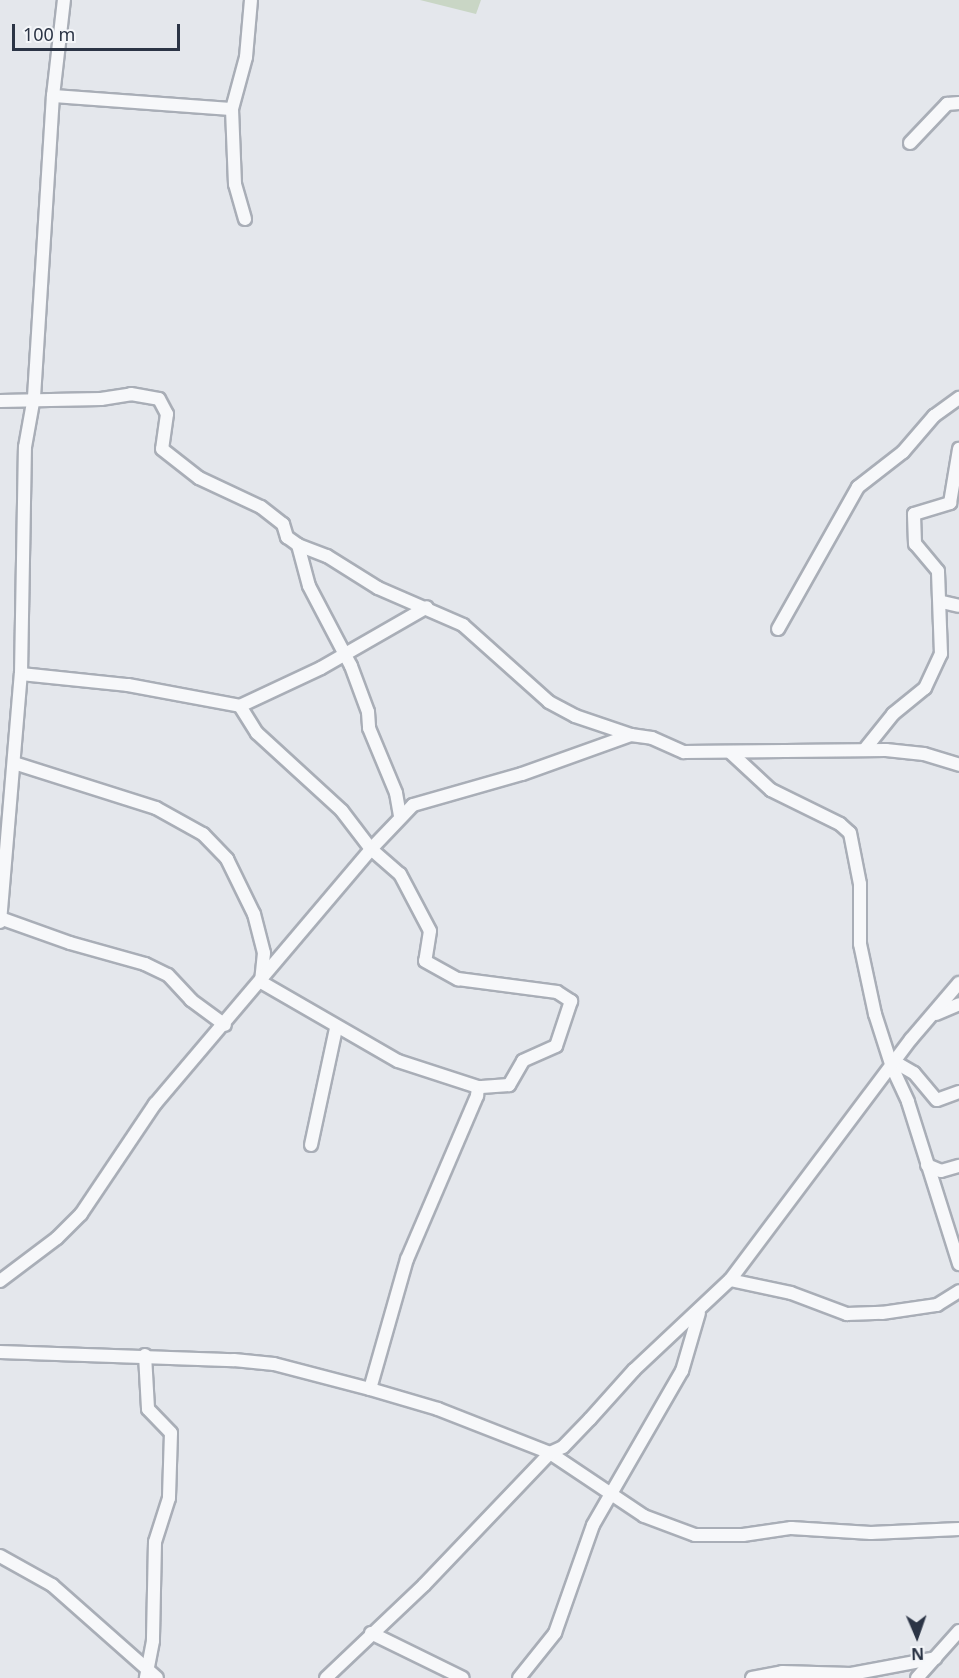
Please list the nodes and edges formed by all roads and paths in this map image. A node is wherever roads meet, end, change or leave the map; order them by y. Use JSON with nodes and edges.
{"nodes":[{"id":1,"x":64,"y":0,"type":"edge"},
{"id":2,"x":251,"y":0,"type":"edge"},
{"id":3,"x":53,"y":96,"type":"junction"},
{"id":4,"x":959,"y":103,"type":"edge"},
{"id":5,"x":232,"y":109,"type":"junction"},
{"id":6,"x":910,"y":143,"type":"dead end"},
{"id":7,"x":244,"y":219,"type":"dead end"},
{"id":8,"x":34,"y":397,"type":"junction"},
{"id":9,"x":959,"y":398,"type":"edge"},
{"id":10,"x":0,"y":401,"type":"edge"},
{"id":11,"x":959,"y":449,"type":"edge"},
{"id":12,"x":298,"y":545,"type":"junction"},
{"id":13,"x":952,"y":602,"type":"edge"},
{"id":14,"x":427,"y":607,"type":"junction"},
{"id":15,"x":777,"y":629,"type":"dead end"},
{"id":16,"x":342,"y":653,"type":"junction"},
{"id":17,"x":21,"y":674,"type":"junction"},
{"id":18,"x":240,"y":706,"type":"junction"},
{"id":19,"x":631,"y":735,"type":"junction"},
{"id":20,"x":864,"y":749,"type":"junction"},
{"id":21,"x":730,"y":752,"type":"junction"},
{"id":22,"x":14,"y":763,"type":"junction"},
{"id":23,"x":959,"y":765,"type":"edge"},
{"id":24,"x":400,"y":816,"type":"junction"},
{"id":25,"x":371,"y":849,"type":"junction"},
{"id":26,"x":1,"y":919,"type":"edge"},
{"id":27,"x":261,"y":982,"type":"junction"},
{"id":28,"x":959,"y":983,"type":"edge"},
{"id":29,"x":959,"y":1004,"type":"edge"},
{"id":30,"x":930,"y":1017,"type":"junction"},
{"id":31,"x":225,"y":1025,"type":"junction"},
{"id":32,"x":336,"y":1028,"type":"junction"},
{"id":33,"x":892,"y":1066,"type":"junction"},
{"id":34,"x":478,"y":1087,"type":"junction"},
{"id":35,"x":959,"y":1092,"type":"edge"},
{"id":36,"x":311,"y":1145,"type":"dead end"},
{"id":37,"x":927,"y":1165,"type":"junction"},
{"id":38,"x":959,"y":1166,"type":"edge"},
{"id":39,"x":959,"y":1264,"type":"edge"},
{"id":40,"x":730,"y":1280,"type":"junction"},
{"id":41,"x":0,"y":1281,"type":"edge"},
{"id":42,"x":959,"y":1291,"type":"edge"},
{"id":43,"x":704,"y":1304,"type":"junction"},
{"id":44,"x":0,"y":1352,"type":"edge"},
{"id":45,"x":145,"y":1355,"type":"junction"},
{"id":46,"x":369,"y":1389,"type":"junction"},
{"id":47,"x":550,"y":1453,"type":"junction"},
{"id":48,"x":611,"y":1490,"type":"junction"},
{"id":49,"x":959,"y":1529,"type":"edge"},
{"id":50,"x":0,"y":1556,"type":"edge"},
{"id":51,"x":959,"y":1631,"type":"edge"},
{"id":52,"x":371,"y":1633,"type":"junction"},
{"id":53,"x":936,"y":1658,"type":"junction"},
{"id":54,"x":150,"y":1675,"type":"edge"},
{"id":55,"x":326,"y":1678,"type":"edge"},
{"id":56,"x":463,"y":1678,"type":"edge"},
{"id":57,"x":519,"y":1678,"type":"edge"},
{"id":58,"x":752,"y":1678,"type":"edge"},
{"id":59,"x":917,"y":1678,"type":"edge"}],
"edges":[{"from":1,"to":3,"type":"street"},
{"from":2,"to":5,"type":"street"},
{"from":3,"to":5,"type":"street"},
{"from":3,"to":8,"type":"street"},
{"from":4,"to":6,"type":"street"},
{"from":5,"to":7,"type":"street"},
{"from":8,"to":10,"type":"street"},
{"from":8,"to":12,"type":"street"},
{"from":8,"to":17,"type":"street"},
{"from":9,"to":15,"type":"street"},
{"from":11,"to":13,"type":"street"},
{"from":12,"to":14,"type":"street"},
{"from":12,"to":16,"type":"street"},
{"from":13,"to":20,"type":"street"},
{"from":14,"to":16,"type":"street"},
{"from":14,"to":19,"type":"street"},
{"from":16,"to":18,"type":"street"},
{"from":16,"to":24,"type":"street"},
{"from":17,"to":18,"type":"street"},
{"from":17,"to":22,"type":"street"},
{"from":18,"to":25,"type":"street"},
{"from":19,"to":21,"type":"street"},
{"from":19,"to":24,"type":"street"},
{"from":20,"to":21,"type":"street"},
{"from":20,"to":23,"type":"street"},
{"from":21,"to":33,"type":"street"},
{"from":22,"to":26,"type":"street"},
{"from":22,"to":27,"type":"street"},
{"from":24,"to":25,"type":"street"},
{"from":25,"to":27,"type":"street"},
{"from":25,"to":34,"type":"street"},
{"from":26,"to":31,"type":"street"},
{"from":27,"to":31,"type":"street"},
{"from":27,"to":32,"type":"street"},
{"from":28,"to":30,"type":"street"},
{"from":29,"to":30,"type":"street"},
{"from":30,"to":33,"type":"street"},
{"from":31,"to":41,"type":"street"},
{"from":32,"to":34,"type":"street"},
{"from":32,"to":36,"type":"street"},
{"from":33,"to":35,"type":"street"},
{"from":33,"to":37,"type":"street"},
{"from":33,"to":40,"type":"street"},
{"from":34,"to":46,"type":"street"},
{"from":37,"to":38,"type":"street"},
{"from":37,"to":39,"type":"street"},
{"from":40,"to":42,"type":"street"},
{"from":40,"to":43,"type":"street"},
{"from":43,"to":47,"type":"street"},
{"from":43,"to":48,"type":"street"},
{"from":44,"to":45,"type":"street"},
{"from":45,"to":46,"type":"street"},
{"from":45,"to":54,"type":"street"},
{"from":46,"to":47,"type":"street"},
{"from":47,"to":48,"type":"street"},
{"from":47,"to":52,"type":"street"},
{"from":48,"to":49,"type":"street"},
{"from":48,"to":57,"type":"street"},
{"from":50,"to":54,"type":"street"},
{"from":51,"to":53,"type":"street"},
{"from":52,"to":55,"type":"street"},
{"from":52,"to":56,"type":"street"},
{"from":53,"to":58,"type":"street"},
{"from":53,"to":59,"type":"street"}]}
